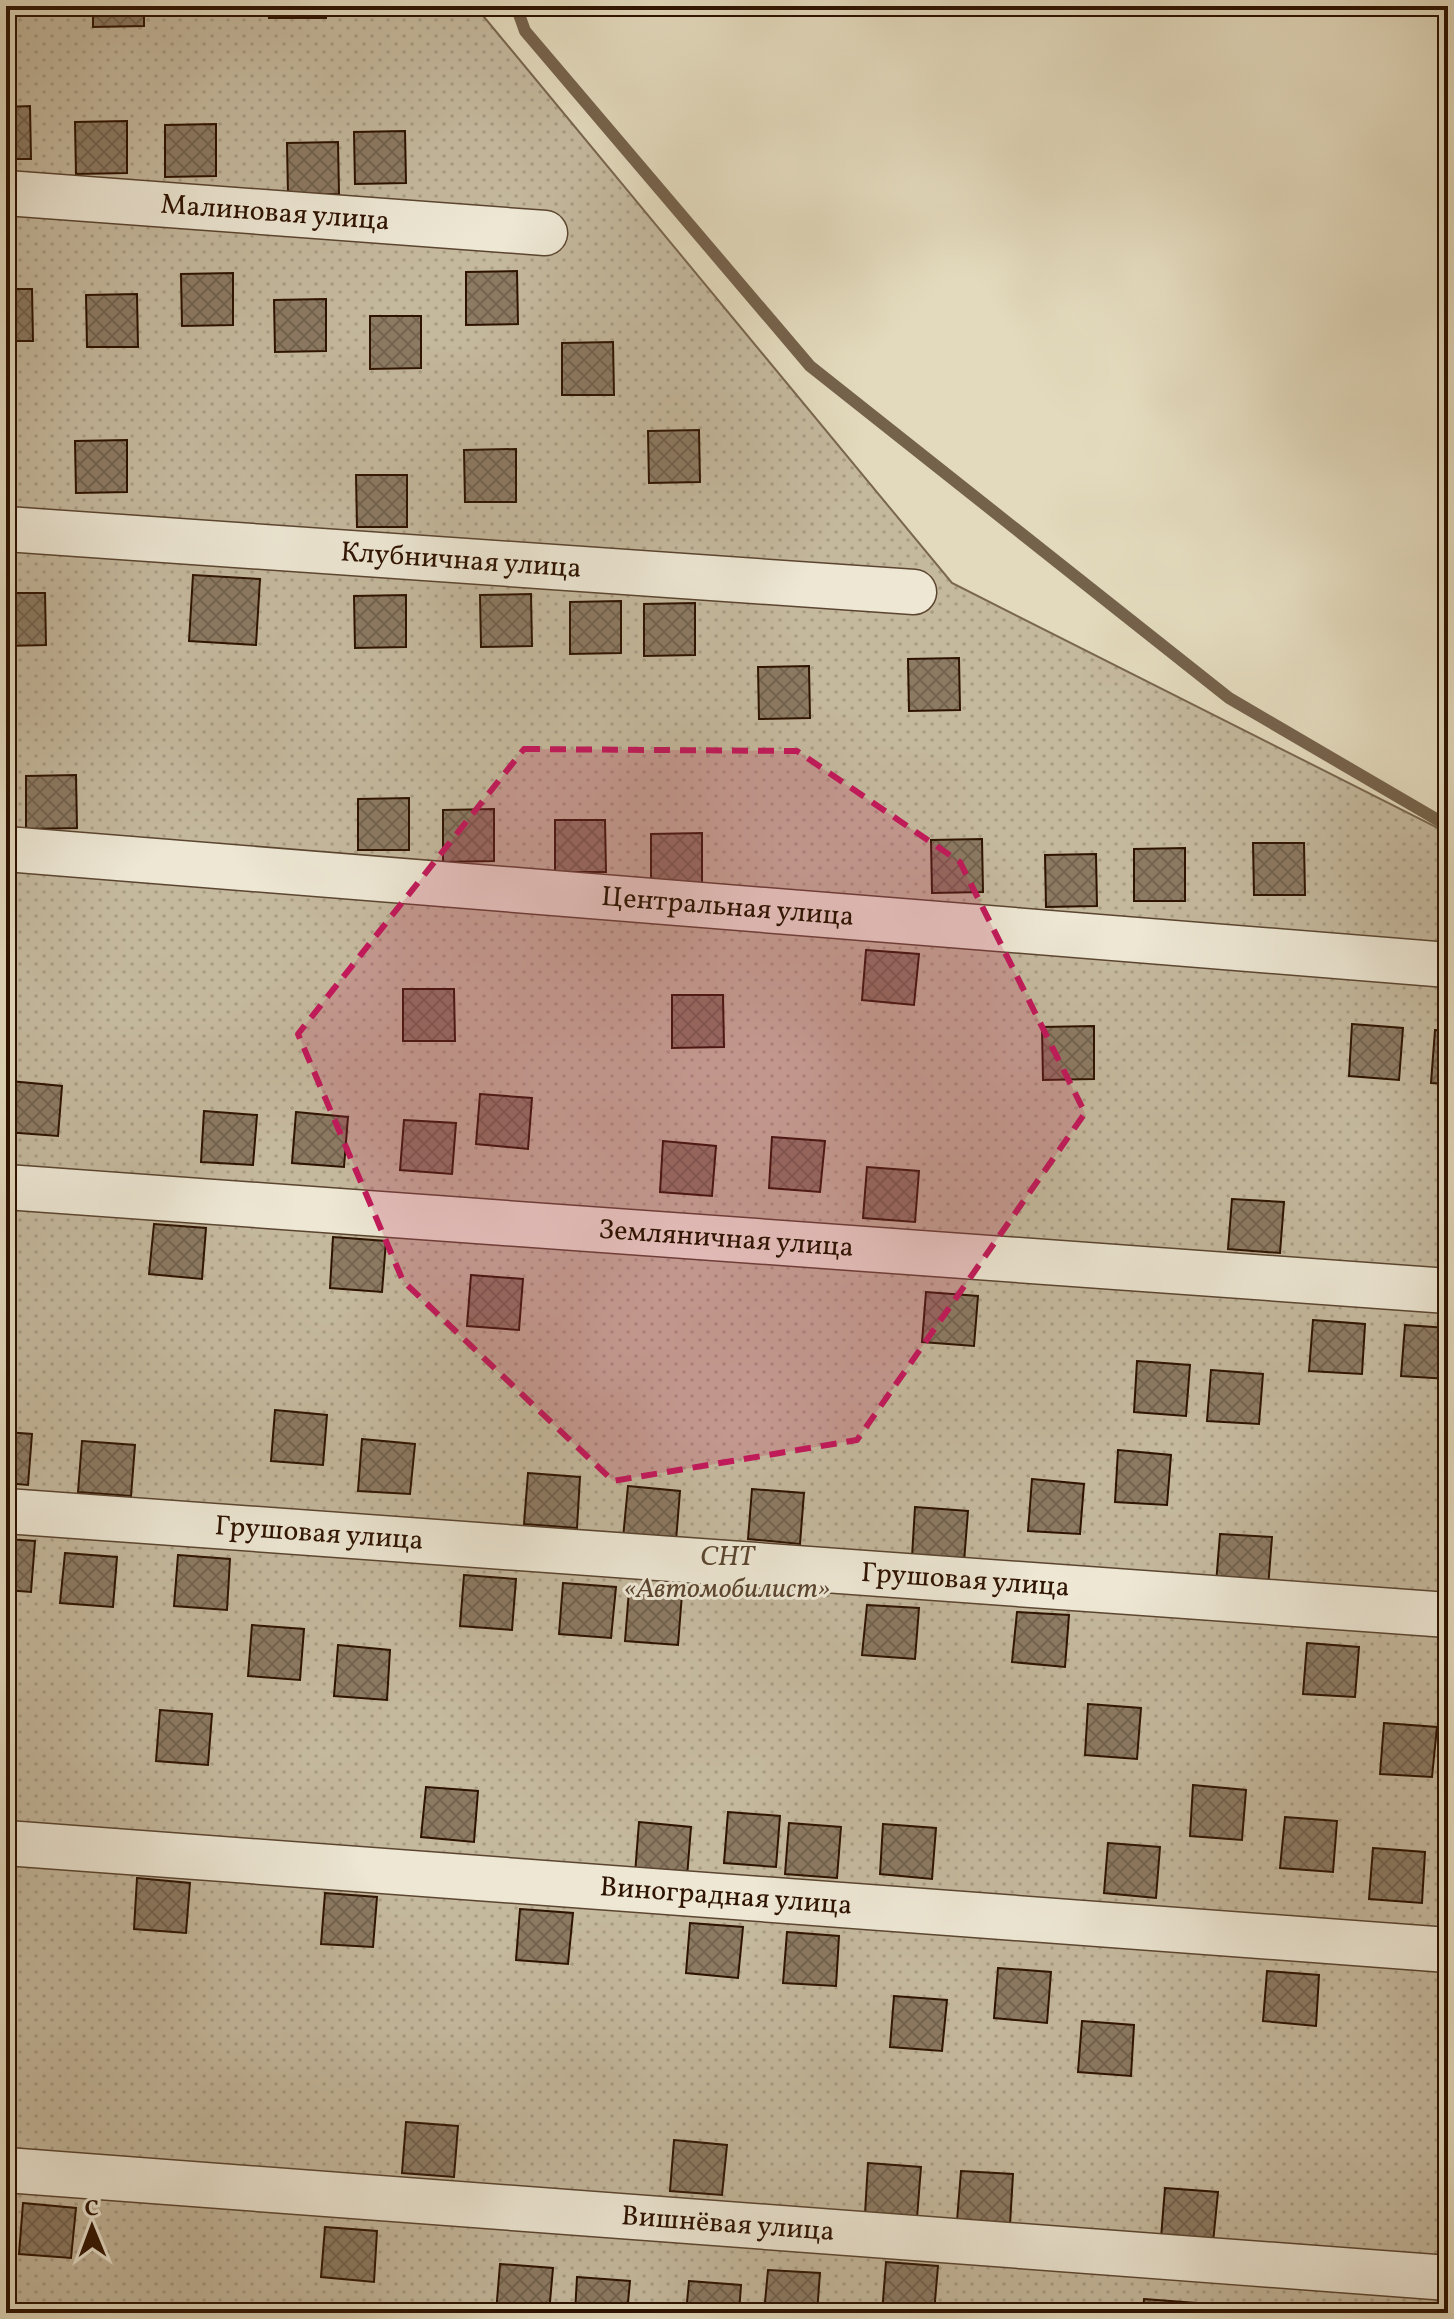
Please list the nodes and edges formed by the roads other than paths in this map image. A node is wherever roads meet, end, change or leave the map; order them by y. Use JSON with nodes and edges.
{"nodes":[{"id":1,"x":6,"y":193,"type":"edge"},
{"id":2,"x":545,"y":233,"type":"dead end"},
{"id":3,"x":6,"y":529,"type":"edge"},
{"id":4,"x":914,"y":592,"type":"dead end"},
{"id":5,"x":6,"y":849,"type":"edge"},
{"id":6,"x":1448,"y":965,"type":"edge"},
{"id":7,"x":6,"y":1187,"type":"edge"},
{"id":8,"x":1448,"y":1291,"type":"edge"},
{"id":9,"x":6,"y":1511,"type":"edge"},
{"id":10,"x":1448,"y":1615,"type":"edge"},
{"id":11,"x":6,"y":1843,"type":"edge"},
{"id":12,"x":1448,"y":1950,"type":"edge"},
{"id":13,"x":6,"y":2170,"type":"edge"},
{"id":14,"x":1448,"y":2278,"type":"edge"}],
"edges":[{"from":1,"to":2,"type":"street","name":"Малиновая улица"},
{"from":3,"to":4,"type":"street","name":"Клубничная улица"},
{"from":5,"to":6,"type":"street","name":"Центральная улица"},
{"from":7,"to":8,"type":"street","name":"Земляничная улица"},
{"from":9,"to":10,"type":"street","name":"Грушовая улица"},
{"from":11,"to":12,"type":"street","name":"Виноградная улица"},
{"from":13,"to":14,"type":"street","name":"Вишнёвая улица"}]}
